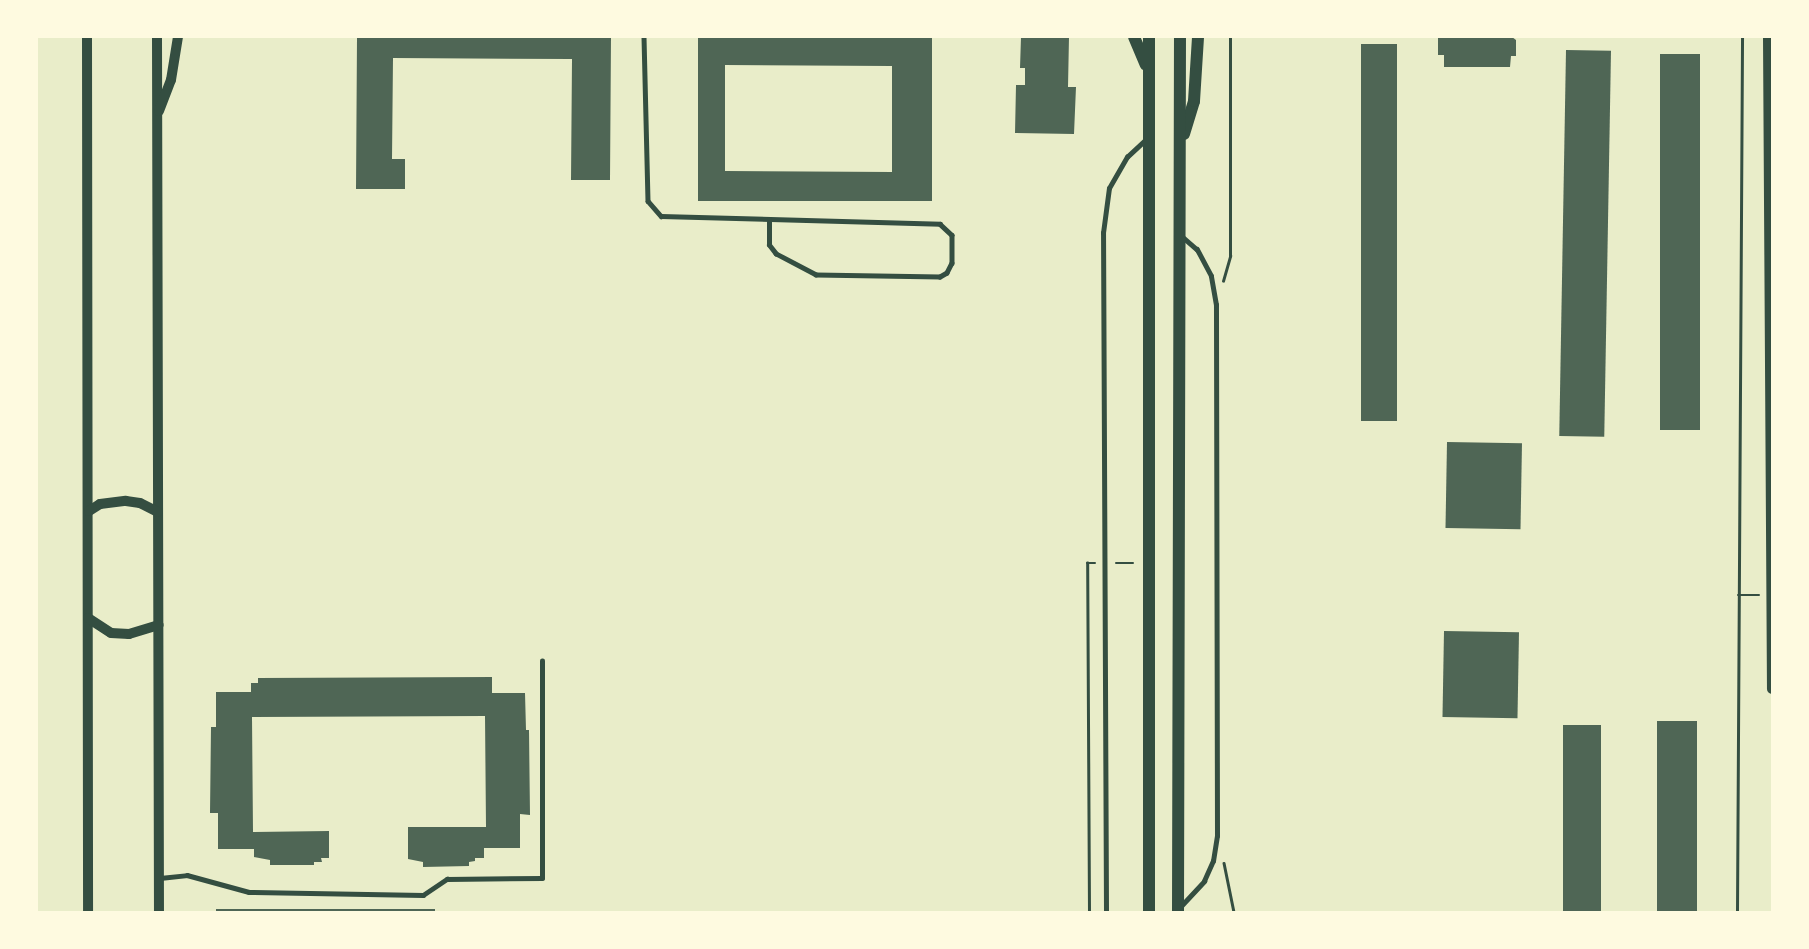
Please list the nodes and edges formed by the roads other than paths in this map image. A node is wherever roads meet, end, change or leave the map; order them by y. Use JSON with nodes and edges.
{"nodes":[{"id":1,"x":157,"y":37,"type":"edge"},
{"id":2,"x":178,"y":37,"type":"edge"},
{"id":3,"x":645,"y":37,"type":"edge"},
{"id":4,"x":1134,"y":37,"type":"edge"},
{"id":5,"x":1149,"y":37,"type":"edge"},
{"id":6,"x":1180,"y":37,"type":"edge"},
{"id":7,"x":1198,"y":37,"type":"edge"},
{"id":8,"x":87,"y":38,"type":"edge"},
{"id":9,"x":1767,"y":40,"type":"edge"},
{"id":10,"x":1149,"y":73,"type":"junction"},
{"id":11,"x":157,"y":117,"type":"junction"},
{"id":12,"x":1149,"y":136,"type":"junction"},
{"id":13,"x":1179,"y":148,"type":"junction"},
{"id":14,"x":1772,"y":218,"type":"edge"},
{"id":15,"x":769,"y":220,"type":"junction"},
{"id":16,"x":1768,"y":231,"type":"junction"},
{"id":17,"x":1179,"y":235,"type":"junction"},
{"id":18,"x":89,"y":510,"type":"junction"},
{"id":19,"x":158,"y":512,"type":"junction"},
{"id":20,"x":1771,"y":594,"type":"edge"},
{"id":21,"x":88,"y":618,"type":"junction"},
{"id":22,"x":159,"y":625,"type":"junction"},
{"id":23,"x":542,"y":661,"type":"dead end"},
{"id":24,"x":1772,"y":689,"type":"edge"},
{"id":25,"x":159,"y":878,"type":"junction"},
{"id":26,"x":1178,"y":911,"type":"edge"},
{"id":27,"x":88,"y":912,"type":"edge"},
{"id":28,"x":159,"y":912,"type":"edge"},
{"id":29,"x":1106,"y":912,"type":"edge"},
{"id":30,"x":1149,"y":912,"type":"edge"}],
"edges":[{"from":1,"to":11,"type":"street"},
{"from":2,"to":11,"type":"street"},
{"from":3,"to":15,"type":"lane"},
{"from":4,"to":10,"type":"main road"},
{"from":5,"to":10,"type":"main road"},
{"from":6,"to":13,"type":"main road"},
{"from":7,"to":13,"type":"main road"},
{"from":8,"to":18,"type":"street"},
{"from":9,"to":16,"type":"street"},
{"from":10,"to":12,"type":"main road"},
{"from":11,"to":19,"type":"street"},
{"from":12,"to":29,"type":"lane"},
{"from":12,"to":30,"type":"main road"},
{"from":13,"to":17,"type":"main road"},
{"from":14,"to":16,"type":"street"},
{"from":15,"to":15,"type":"lane"},
{"from":16,"to":20,"type":"street"},
{"from":17,"to":26,"type":"main road"},
{"from":17,"to":26,"type":"lane"},
{"from":18,"to":19,"type":"street"},
{"from":18,"to":21,"type":"street"},
{"from":19,"to":22,"type":"street"},
{"from":20,"to":24,"type":"street"},
{"from":21,"to":22,"type":"street"},
{"from":21,"to":27,"type":"street"},
{"from":22,"to":25,"type":"street"},
{"from":23,"to":25,"type":"lane"},
{"from":25,"to":28,"type":"street"}]}
